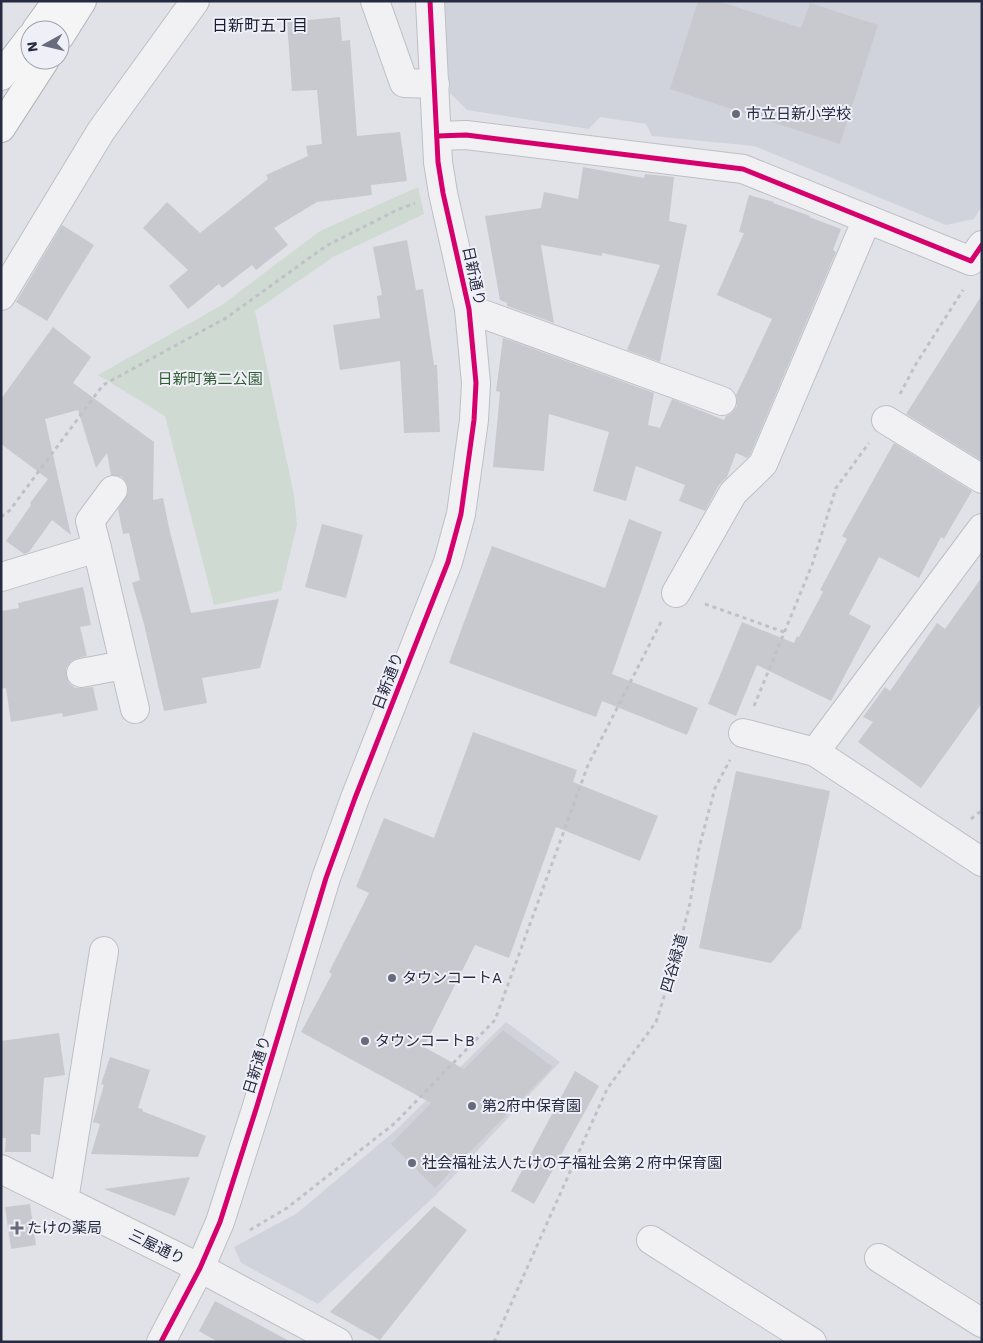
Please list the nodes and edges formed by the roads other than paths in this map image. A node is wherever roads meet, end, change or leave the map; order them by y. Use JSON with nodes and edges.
{"nodes":[{"id":1,"x":57,"y":1,"type":"edge"},
{"id":2,"x":82,"y":1,"type":"edge"},
{"id":3,"x":195,"y":1,"type":"edge"},
{"id":4,"x":375,"y":1,"type":"edge"},
{"id":5,"x":430,"y":1,"type":"edge"},
{"id":6,"x":43,"y":20,"type":"edge"},
{"id":7,"x":70,"y":20,"type":"edge"},
{"id":8,"x":20,"y":51,"type":"edge"},
{"id":9,"x":38,"y":70,"type":"edge"},
{"id":10,"x":1,"y":76,"type":"edge"},
{"id":11,"x":435,"y":84,"type":"junction"},
{"id":12,"x":1,"y":128,"type":"edge"},
{"id":13,"x":437,"y":136,"type":"junction"},
{"id":14,"x":867,"y":219,"type":"junction"},
{"id":15,"x":982,"y":245,"type":"edge"},
{"id":16,"x":1,"y":296,"type":"edge"},
{"id":17,"x":469,"y":309,"type":"junction"},
{"id":18,"x":722,"y":400,"type":"dead end"},
{"id":19,"x":886,"y":420,"type":"dead end"},
{"id":20,"x":982,"y":479,"type":"edge"},
{"id":21,"x":113,"y":490,"type":"dead end"},
{"id":22,"x":982,"y":528,"type":"edge"},
{"id":23,"x":96,"y":548,"type":"junction"},
{"id":24,"x":1,"y":577,"type":"edge"},
{"id":25,"x":676,"y":593,"type":"road end"},
{"id":26,"x":124,"y":665,"type":"junction"},
{"id":27,"x":81,"y":673,"type":"dead end"},
{"id":28,"x":134,"y":709,"type":"dead end"},
{"id":29,"x":743,"y":733,"type":"road end"},
{"id":30,"x":815,"y":752,"type":"junction"},
{"id":31,"x":982,"y":862,"type":"edge"},
{"id":32,"x":104,"y":951,"type":"dead end"},
{"id":33,"x":1,"y":1170,"type":"edge"},
{"id":34,"x":64,"y":1200,"type":"junction"},
{"id":35,"x":651,"y":1240,"type":"dead end"},
{"id":36,"x":879,"y":1258,"type":"dead end"},
{"id":37,"x":200,"y":1268,"type":"junction"},
{"id":38,"x":982,"y":1323,"type":"edge"},
{"id":39,"x":162,"y":1342,"type":"edge"},
{"id":40,"x":338,"y":1342,"type":"edge"},
{"id":41,"x":812,"y":1342,"type":"edge"}],
"edges":[{"from":1,"to":6,"type":"highway"},
{"from":2,"to":7,"type":"highway"},
{"from":3,"to":16,"type":"street"},
{"from":4,"to":11,"type":"street"},
{"from":5,"to":11,"type":"street","name":"日新通り"},
{"from":8,"to":10,"type":"highway"},
{"from":9,"to":12,"type":"highway"},
{"from":11,"to":13,"type":"street","name":"日新通り"},
{"from":13,"to":14,"type":"street"},
{"from":13,"to":17,"type":"street","name":"日新通り"},
{"from":14,"to":15,"type":"street"},
{"from":14,"to":25,"type":"street"},
{"from":17,"to":18,"type":"street"},
{"from":17,"to":37,"type":"street","name":"日新通り"},
{"from":19,"to":20,"type":"street"},
{"from":21,"to":23,"type":"street"},
{"from":22,"to":30,"type":"street"},
{"from":23,"to":24,"type":"street"},
{"from":23,"to":26,"type":"street"},
{"from":26,"to":27,"type":"street"},
{"from":26,"to":28,"type":"street"},
{"from":29,"to":30,"type":"street"},
{"from":30,"to":31,"type":"street"},
{"from":32,"to":34,"type":"street"},
{"from":33,"to":34,"type":"street","name":"三屋通り"},
{"from":34,"to":37,"type":"street","name":"三屋通り"},
{"from":35,"to":41,"type":"street"},
{"from":36,"to":38,"type":"street"},
{"from":37,"to":39,"type":"street","name":"日新通り"},
{"from":37,"to":40,"type":"street","name":"三屋通り"}]}
